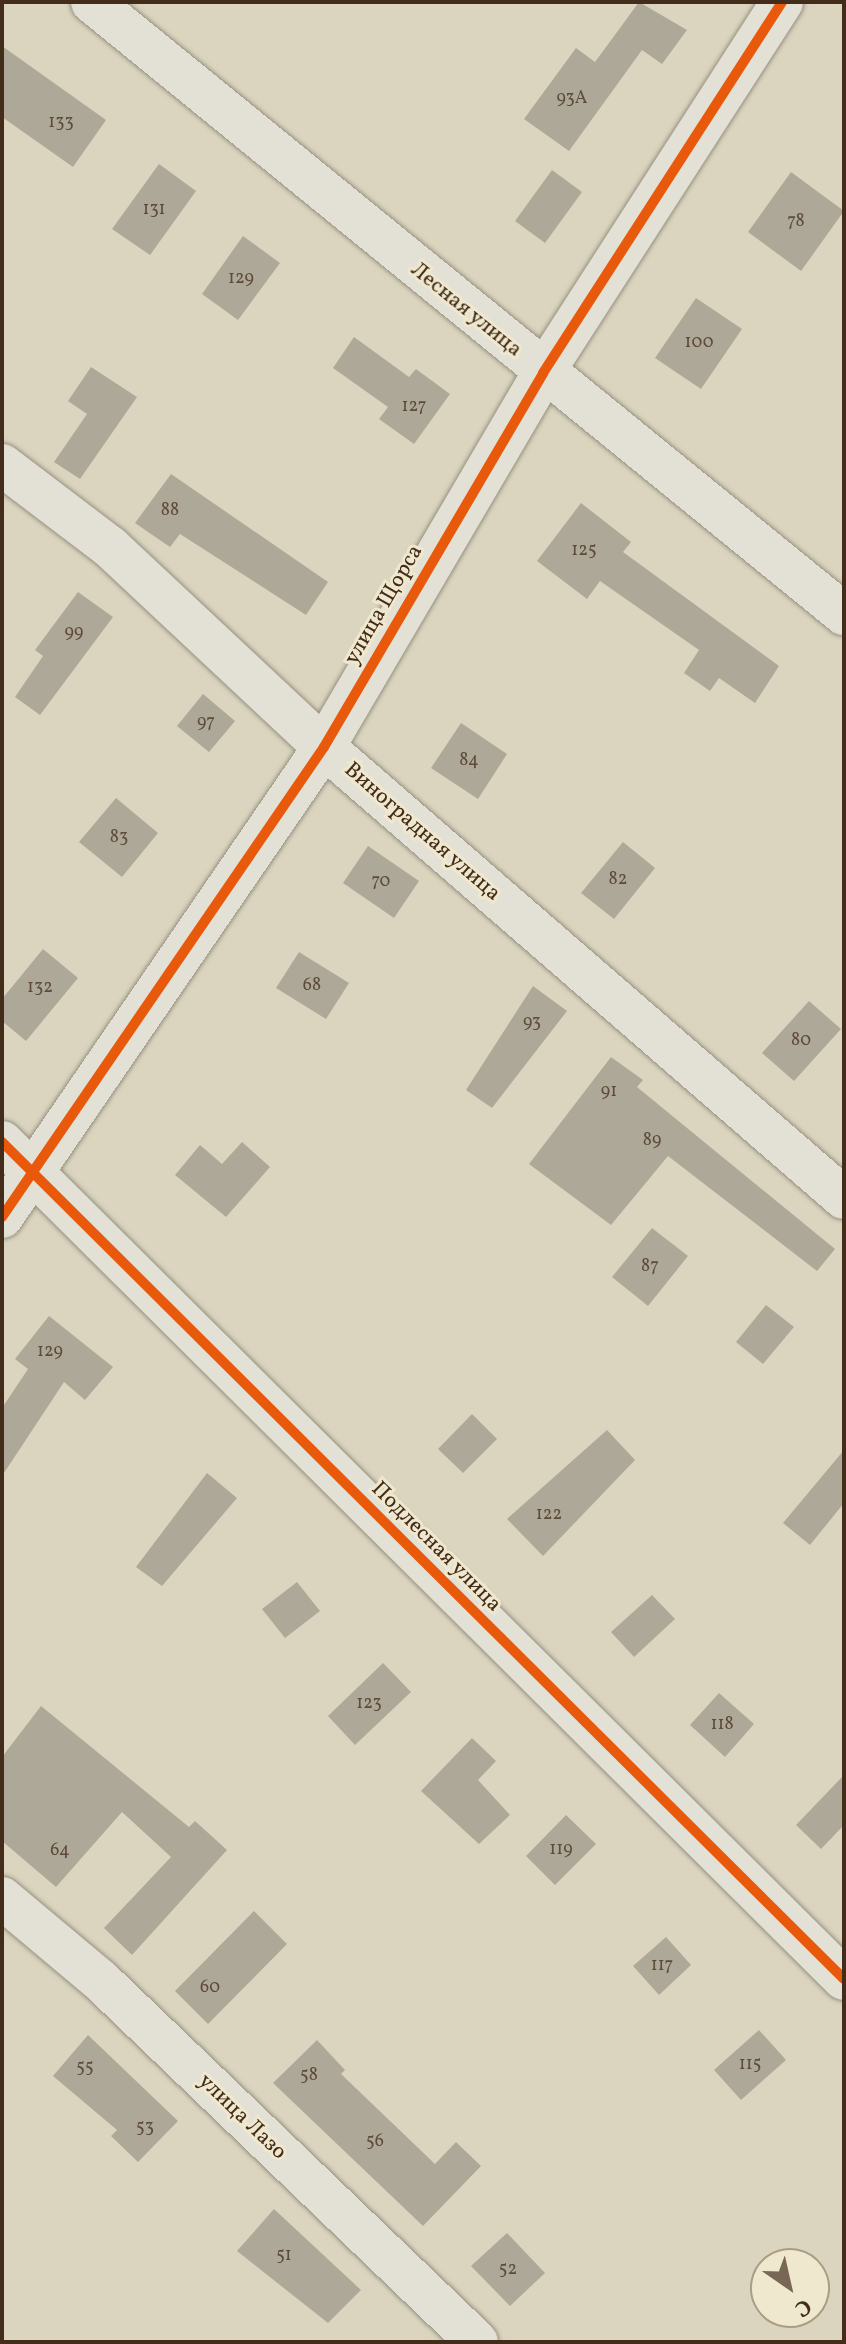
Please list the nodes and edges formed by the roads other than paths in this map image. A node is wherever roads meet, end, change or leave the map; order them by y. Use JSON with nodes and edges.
{"nodes":[{"id":1,"x":92,"y":2,"type":"edge"},
{"id":2,"x":782,"y":2,"type":"edge"},
{"id":3,"x":543,"y":373,"type":"junction"},
{"id":4,"x":2,"y":465,"type":"edge"},
{"id":5,"x":844,"y":614,"type":"edge"},
{"id":6,"x":324,"y":747,"type":"junction"},
{"id":7,"x":2,"y":1142,"type":"edge"},
{"id":8,"x":33,"y":1170,"type":"junction"},
{"id":9,"x":844,"y":1198,"type":"edge"},
{"id":10,"x":2,"y":1217,"type":"edge"},
{"id":11,"x":2,"y":1898,"type":"edge"},
{"id":12,"x":844,"y":1979,"type":"edge"},
{"id":13,"x":477,"y":2342,"type":"edge"}],
"edges":[{"from":1,"to":3,"type":"street","name":"Лесная улица"},
{"from":2,"to":3,"type":"street","name":"улица Щорса"},
{"from":3,"to":5,"type":"street","name":"Лесная улица"},
{"from":3,"to":6,"type":"street","name":"улица Щорса"},
{"from":4,"to":6,"type":"street","name":"Виноградная улица"},
{"from":6,"to":8,"type":"street","name":"улица Щорса"},
{"from":6,"to":9,"type":"street","name":"Виноградная улица"},
{"from":7,"to":8,"type":"street","name":"Подлесная улица"},
{"from":8,"to":10,"type":"street","name":"улица Щорса"},
{"from":8,"to":12,"type":"street","name":"Подлесная улица"},
{"from":11,"to":13,"type":"street","name":"улица Лазо"}]}
